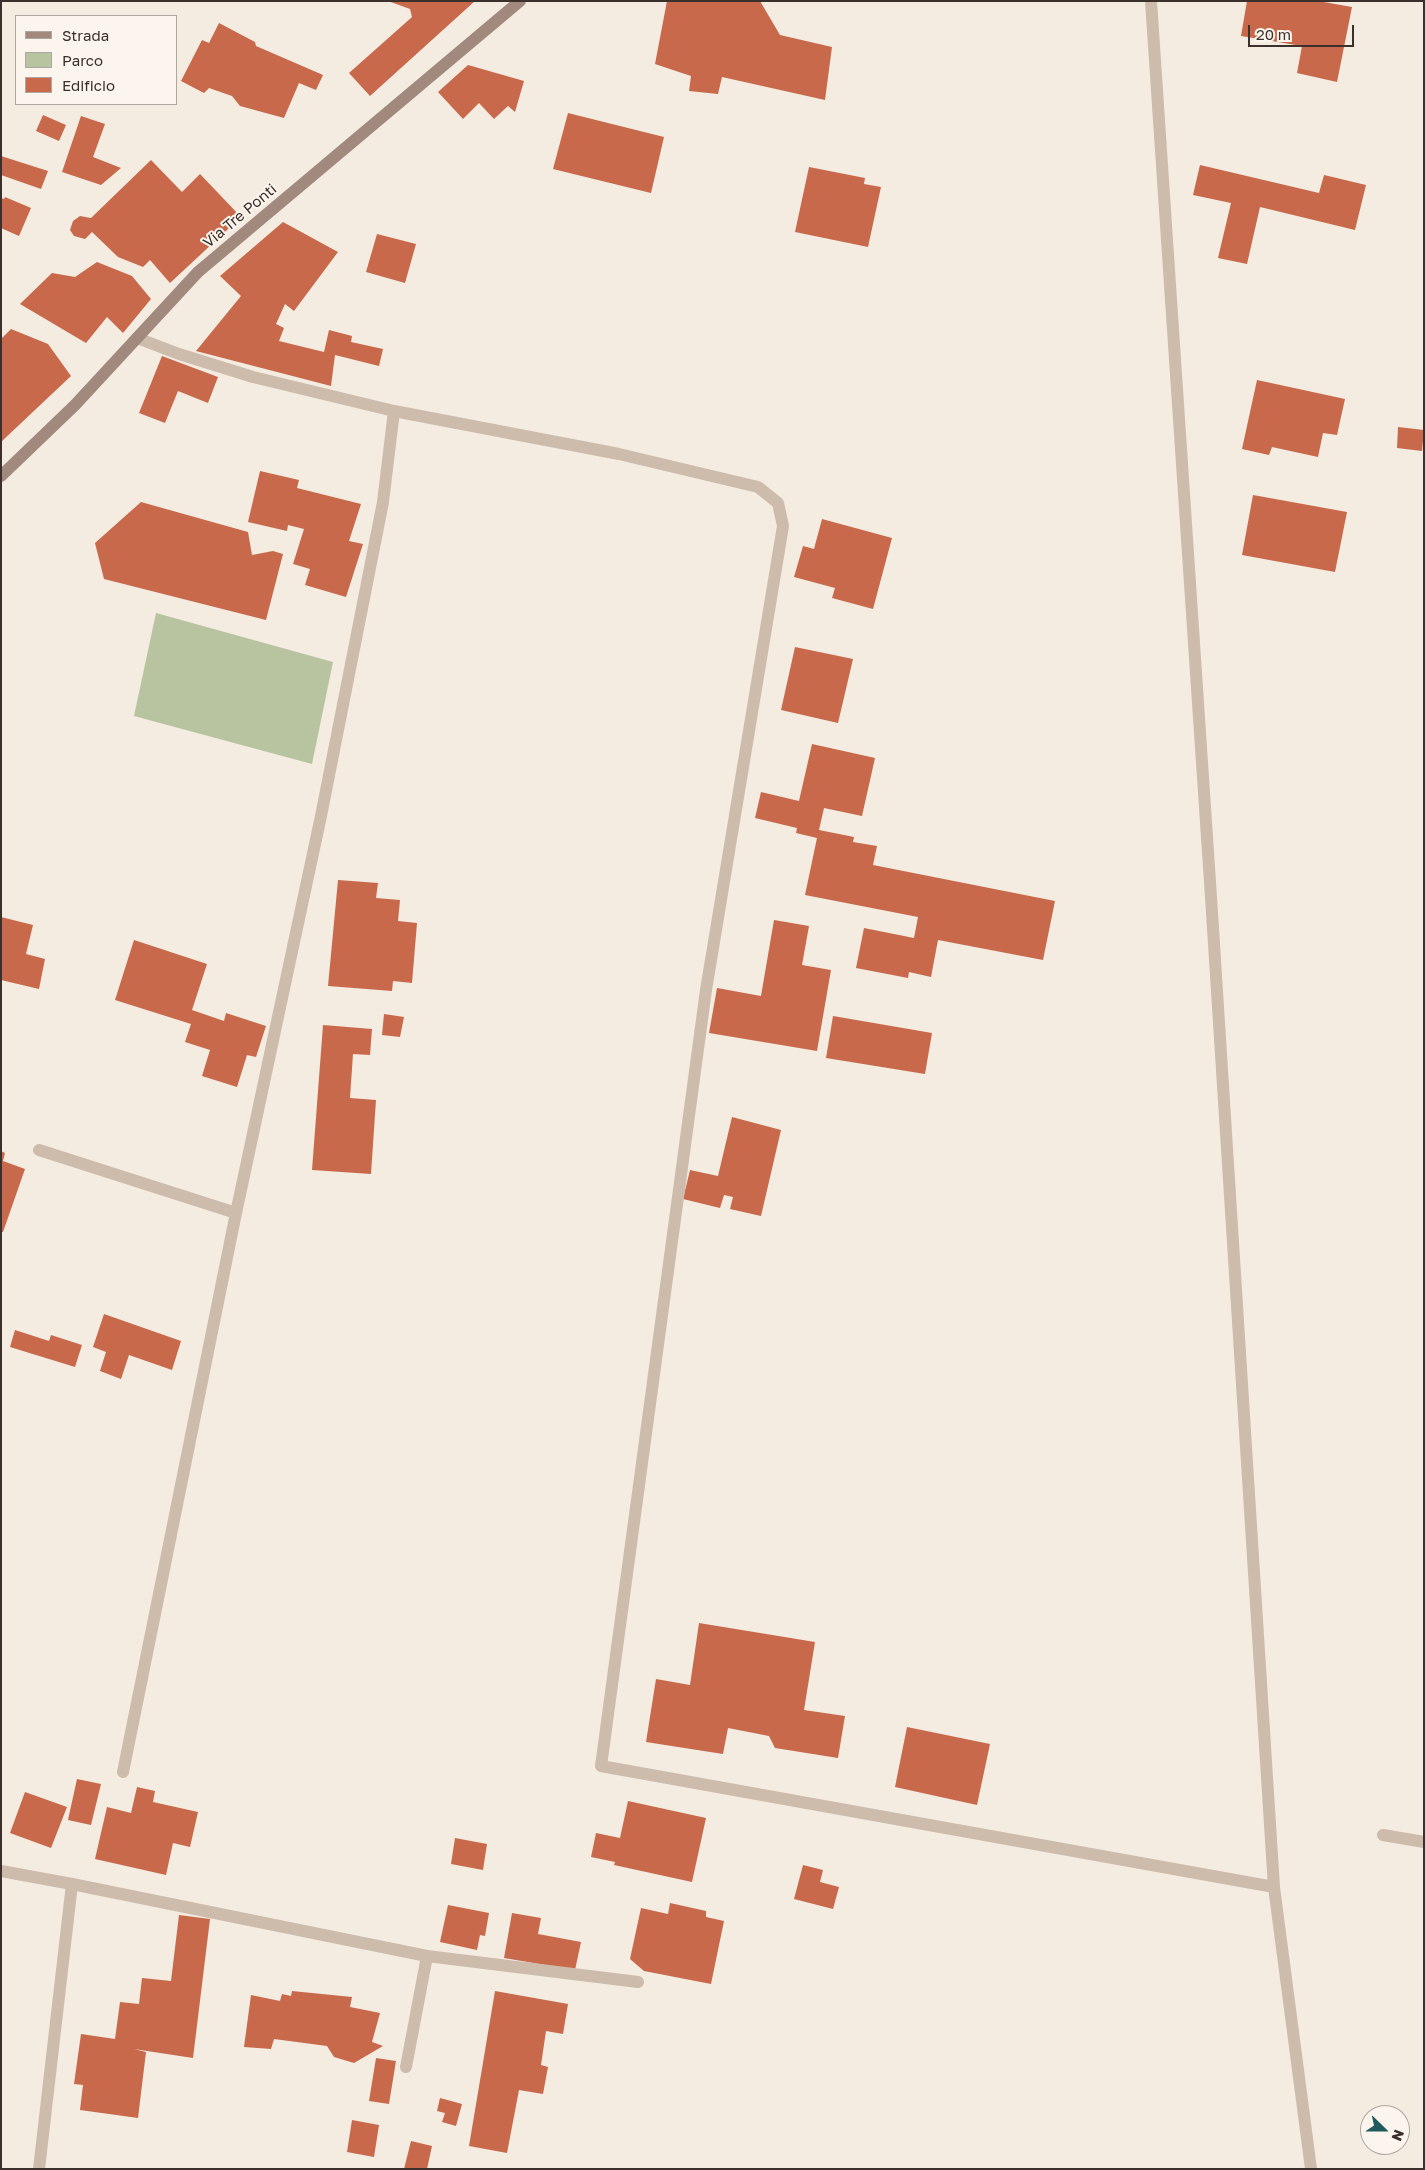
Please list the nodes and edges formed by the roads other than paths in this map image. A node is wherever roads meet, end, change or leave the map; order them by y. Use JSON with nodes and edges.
{"nodes":[{"id":1,"x":520,"y":1,"type":"edge"},
{"id":2,"x":1151,"y":1,"type":"edge"},
{"id":3,"x":137,"y":338,"type":"junction"},
{"id":4,"x":394,"y":410,"type":"junction"},
{"id":5,"x":1,"y":476,"type":"edge"},
{"id":6,"x":39,"y":1150,"type":"dead end"},
{"id":7,"x":236,"y":1213,"type":"junction"},
{"id":8,"x":123,"y":1772,"type":"dead end"},
{"id":9,"x":1383,"y":1835,"type":"dead end"},
{"id":10,"x":1424,"y":1842,"type":"edge"},
{"id":11,"x":1,"y":1871,"type":"edge"},
{"id":12,"x":72,"y":1884,"type":"junction"},
{"id":13,"x":1274,"y":1887,"type":"junction"},
{"id":14,"x":427,"y":1956,"type":"junction"},
{"id":15,"x":638,"y":1982,"type":"dead end"},
{"id":16,"x":406,"y":2067,"type":"dead end"},
{"id":17,"x":38,"y":2169,"type":"edge"},
{"id":18,"x":1311,"y":2169,"type":"edge"}],
"edges":[{"from":1,"to":3,"type":"street","name":"Via Tre Ponti"},
{"from":2,"to":13,"type":"street"},
{"from":3,"to":4,"type":"street"},
{"from":3,"to":5,"type":"street","name":"Via Tre Ponti"},
{"from":4,"to":7,"type":"street"},
{"from":4,"to":13,"type":"street"},
{"from":6,"to":7,"type":"street"},
{"from":7,"to":8,"type":"street"},
{"from":9,"to":10,"type":"street"},
{"from":11,"to":12,"type":"street"},
{"from":12,"to":14,"type":"street"},
{"from":12,"to":17,"type":"street"},
{"from":13,"to":18,"type":"street"},
{"from":14,"to":15,"type":"street"},
{"from":14,"to":16,"type":"street"}]}
